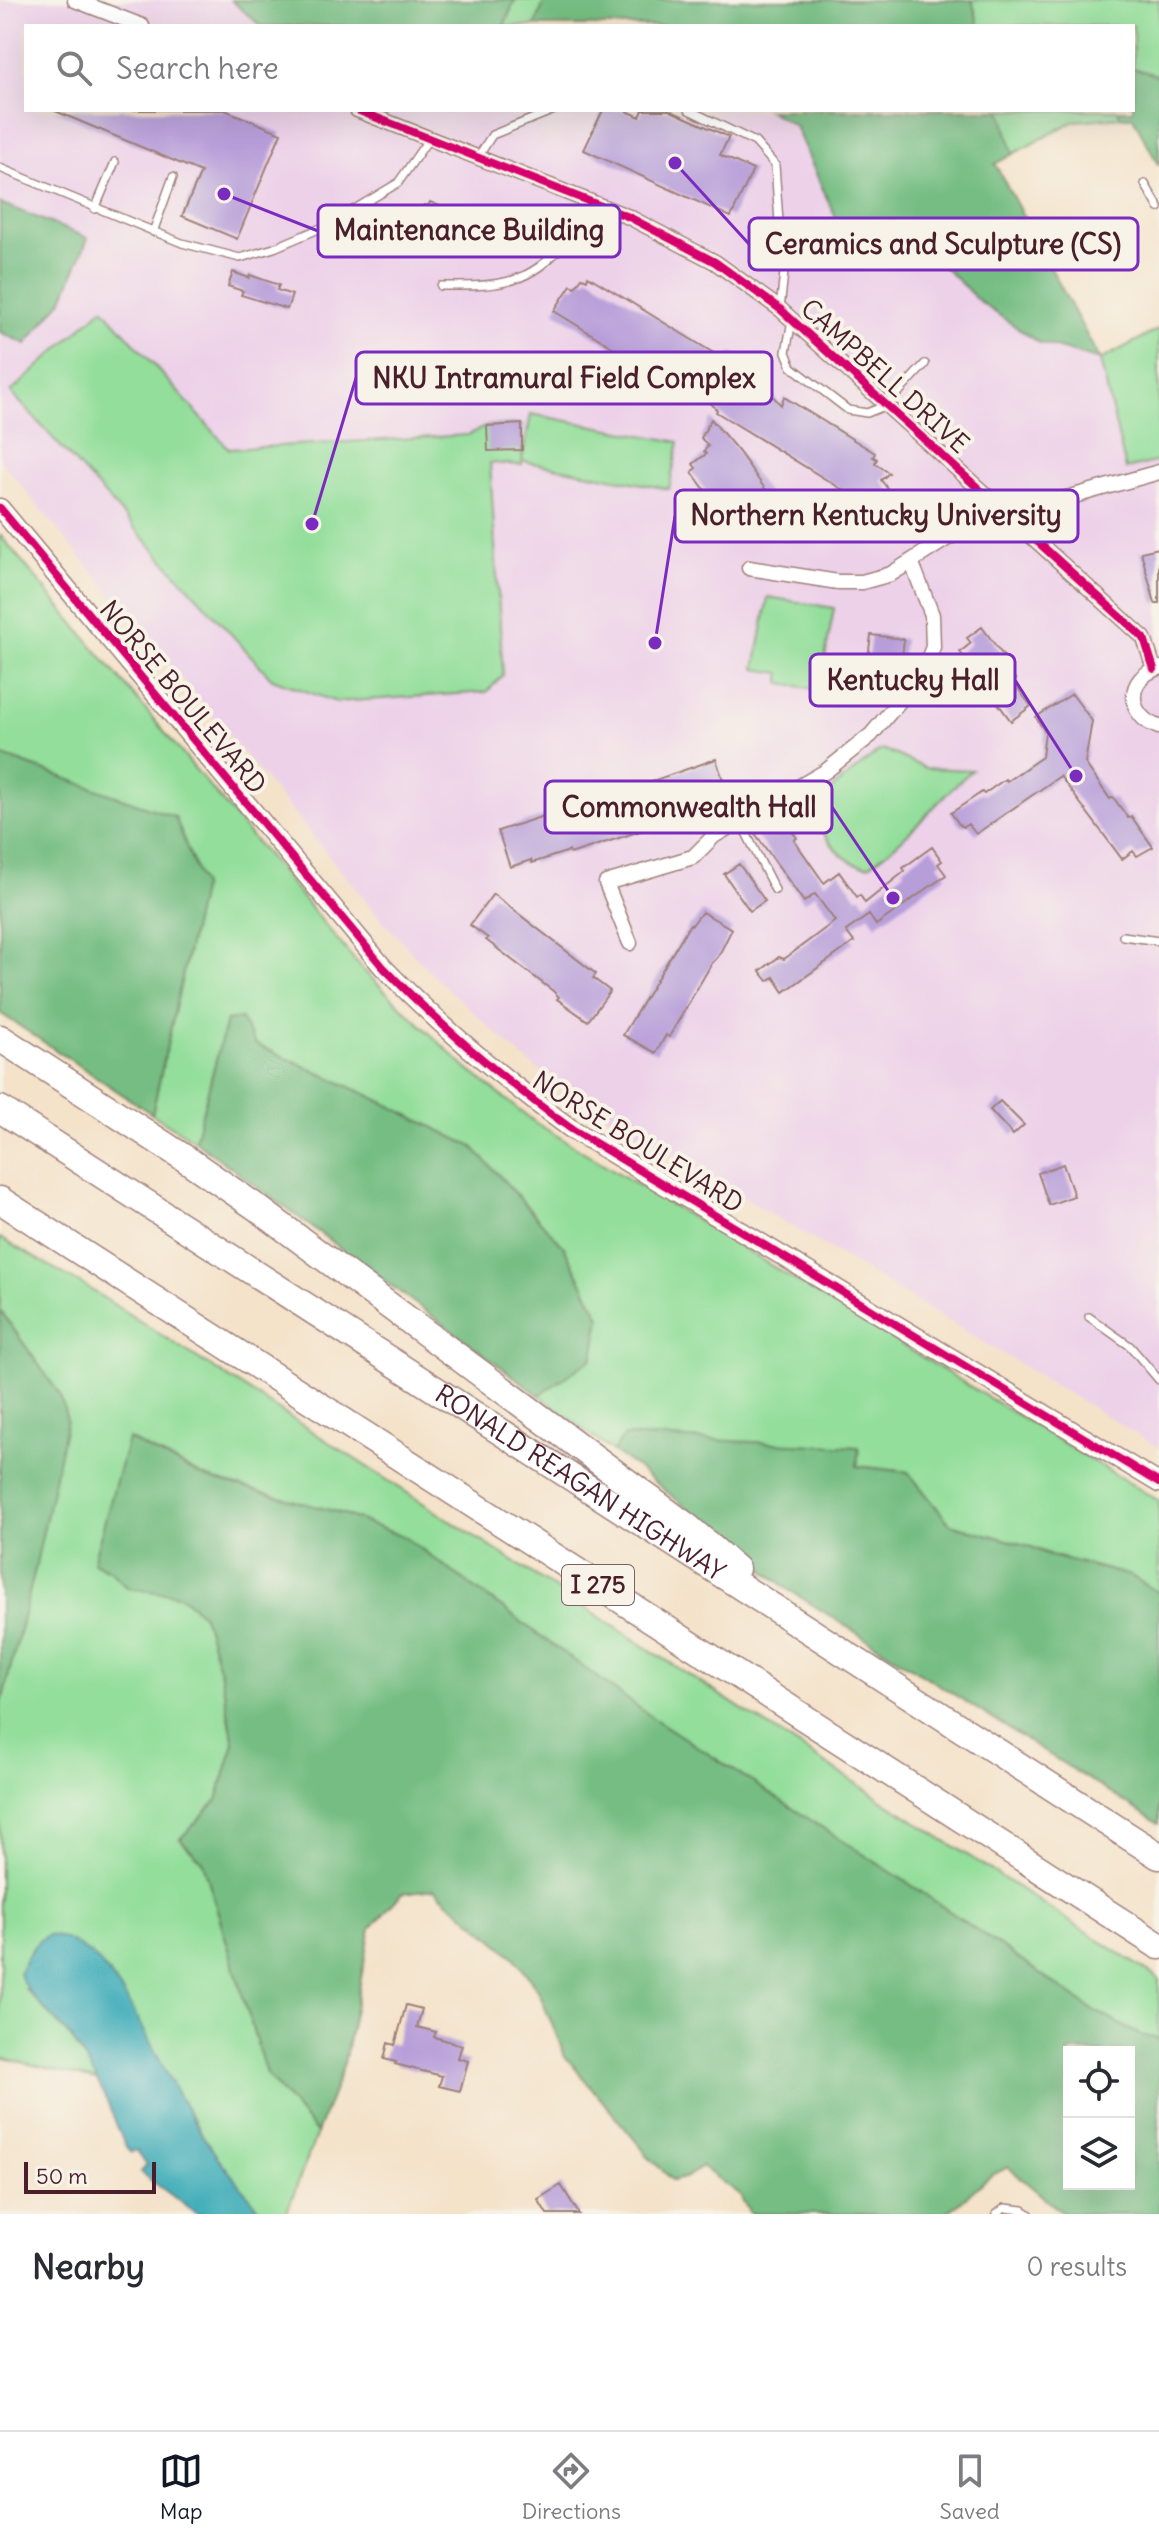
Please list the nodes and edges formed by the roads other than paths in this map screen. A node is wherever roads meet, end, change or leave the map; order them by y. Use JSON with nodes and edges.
{"nodes":[{"id":1,"x":75,"y":0,"type":"edge"},
{"id":2,"x":137,"y":24,"type":"edge"},
{"id":3,"x":362,"y":112,"type":"edge"},
{"id":4,"x":549,"y":112,"type":"edge"},
{"id":5,"x":693,"y":112,"type":"edge"},
{"id":6,"x":430,"y":137,"type":"junction"},
{"id":7,"x":478,"y":157,"type":"junction"},
{"id":8,"x":115,"y":162,"type":"dead end"},
{"id":9,"x":0,"y":168,"type":"edge"},
{"id":10,"x":173,"y":177,"type":"dead end"},
{"id":11,"x":1145,"y":184,"type":"dead end"},
{"id":12,"x":587,"y":200,"type":"junction"},
{"id":13,"x":1159,"y":208,"type":"edge"},
{"id":14,"x":95,"y":209,"type":"junction"},
{"id":15,"x":153,"y":232,"type":"junction"},
{"id":16,"x":441,"y":286,"type":"dead end"},
{"id":17,"x":780,"y":309,"type":"junction"},
{"id":18,"x":792,"y":321,"type":"junction"},
{"id":19,"x":925,"y":364,"type":"dead end"},
{"id":20,"x":887,"y":405,"type":"junction"},
{"id":21,"x":1159,"y":472,"type":"edge"},
{"id":22,"x":0,"y":508,"type":"edge"},
{"id":23,"x":1009,"y":513,"type":"junction"},
{"id":24,"x":911,"y":561,"type":"junction"},
{"id":25,"x":749,"y":568,"type":"dead end"},
{"id":26,"x":1156,"y":668,"type":"edge"},
{"id":27,"x":1159,"y":727,"type":"edge"},
{"id":28,"x":740,"y":821,"type":"junction"},
{"id":29,"x":775,"y":890,"type":"dead end"},
{"id":30,"x":1123,"y":936,"type":"dead end"},
{"id":31,"x":1159,"y":941,"type":"edge"},
{"id":32,"x":630,"y":943,"type":"dead end"},
{"id":33,"x":0,"y":1038,"type":"edge"},
{"id":34,"x":0,"y":1109,"type":"edge"},
{"id":35,"x":0,"y":1200,"type":"edge"},
{"id":36,"x":1089,"y":1317,"type":"dead end"},
{"id":37,"x":1159,"y":1380,"type":"edge"},
{"id":38,"x":1159,"y":1483,"type":"edge"},
{"id":39,"x":798,"y":1625,"type":"junction"},
{"id":40,"x":1159,"y":1856,"type":"edge"},
{"id":41,"x":1159,"y":1946,"type":"edge"},
{"id":42,"x":997,"y":2214,"type":"edge"},
{"id":43,"x":1029,"y":2214,"type":"edge"}],
"edges":[{"from":1,"to":2,"type":"street"},
{"from":3,"to":6,"type":"street","name":"CAMPBELL DRIVE"},
{"from":4,"to":7,"type":"lane"},
{"from":5,"to":17,"type":"lane"},
{"from":6,"to":7,"type":"street","name":"CAMPBELL DRIVE"},
{"from":6,"to":15,"type":"lane"},
{"from":7,"to":12,"type":"street","name":"CAMPBELL DRIVE"},
{"from":8,"to":14,"type":"lane"},
{"from":9,"to":14,"type":"lane"},
{"from":10,"to":15,"type":"lane"},
{"from":11,"to":13,"type":"lane"},
{"from":12,"to":16,"type":"lane"},
{"from":12,"to":17,"type":"street","name":"CAMPBELL DRIVE"},
{"from":14,"to":15,"type":"lane"},
{"from":17,"to":18,"type":"street","name":"CAMPBELL DRIVE"},
{"from":18,"to":20,"type":"street","name":"CAMPBELL DRIVE"},
{"from":18,"to":20,"type":"lane"},
{"from":19,"to":20,"type":"lane"},
{"from":20,"to":23,"type":"street","name":"CAMPBELL DRIVE"},
{"from":21,"to":23,"type":"street"},
{"from":22,"to":38,"type":"street","name":"NORSE BOULEVARD"},
{"from":23,"to":24,"type":"street"},
{"from":23,"to":26,"type":"street","name":"CAMPBELL DRIVE"},
{"from":24,"to":25,"type":"street"},
{"from":24,"to":28,"type":"street"},
{"from":26,"to":27,"type":"street","name":"CAMPBELL DRIVE"},
{"from":28,"to":29,"type":"lane"},
{"from":28,"to":32,"type":"street"},
{"from":30,"to":31,"type":"lane"},
{"from":33,"to":39,"type":"highway"},
{"from":34,"to":39,"type":"highway","name":"RONALD REAGAN HIGHWAY","number":"I 275"},
{"from":35,"to":41,"type":"highway","number":"I 275"},
{"from":36,"to":37,"type":"lane"},
{"from":39,"to":40,"type":"highway","name":"RONALD REAGAN HIGHWAY","number":"I 275"},
{"from":42,"to":43,"type":"lane"}]}
